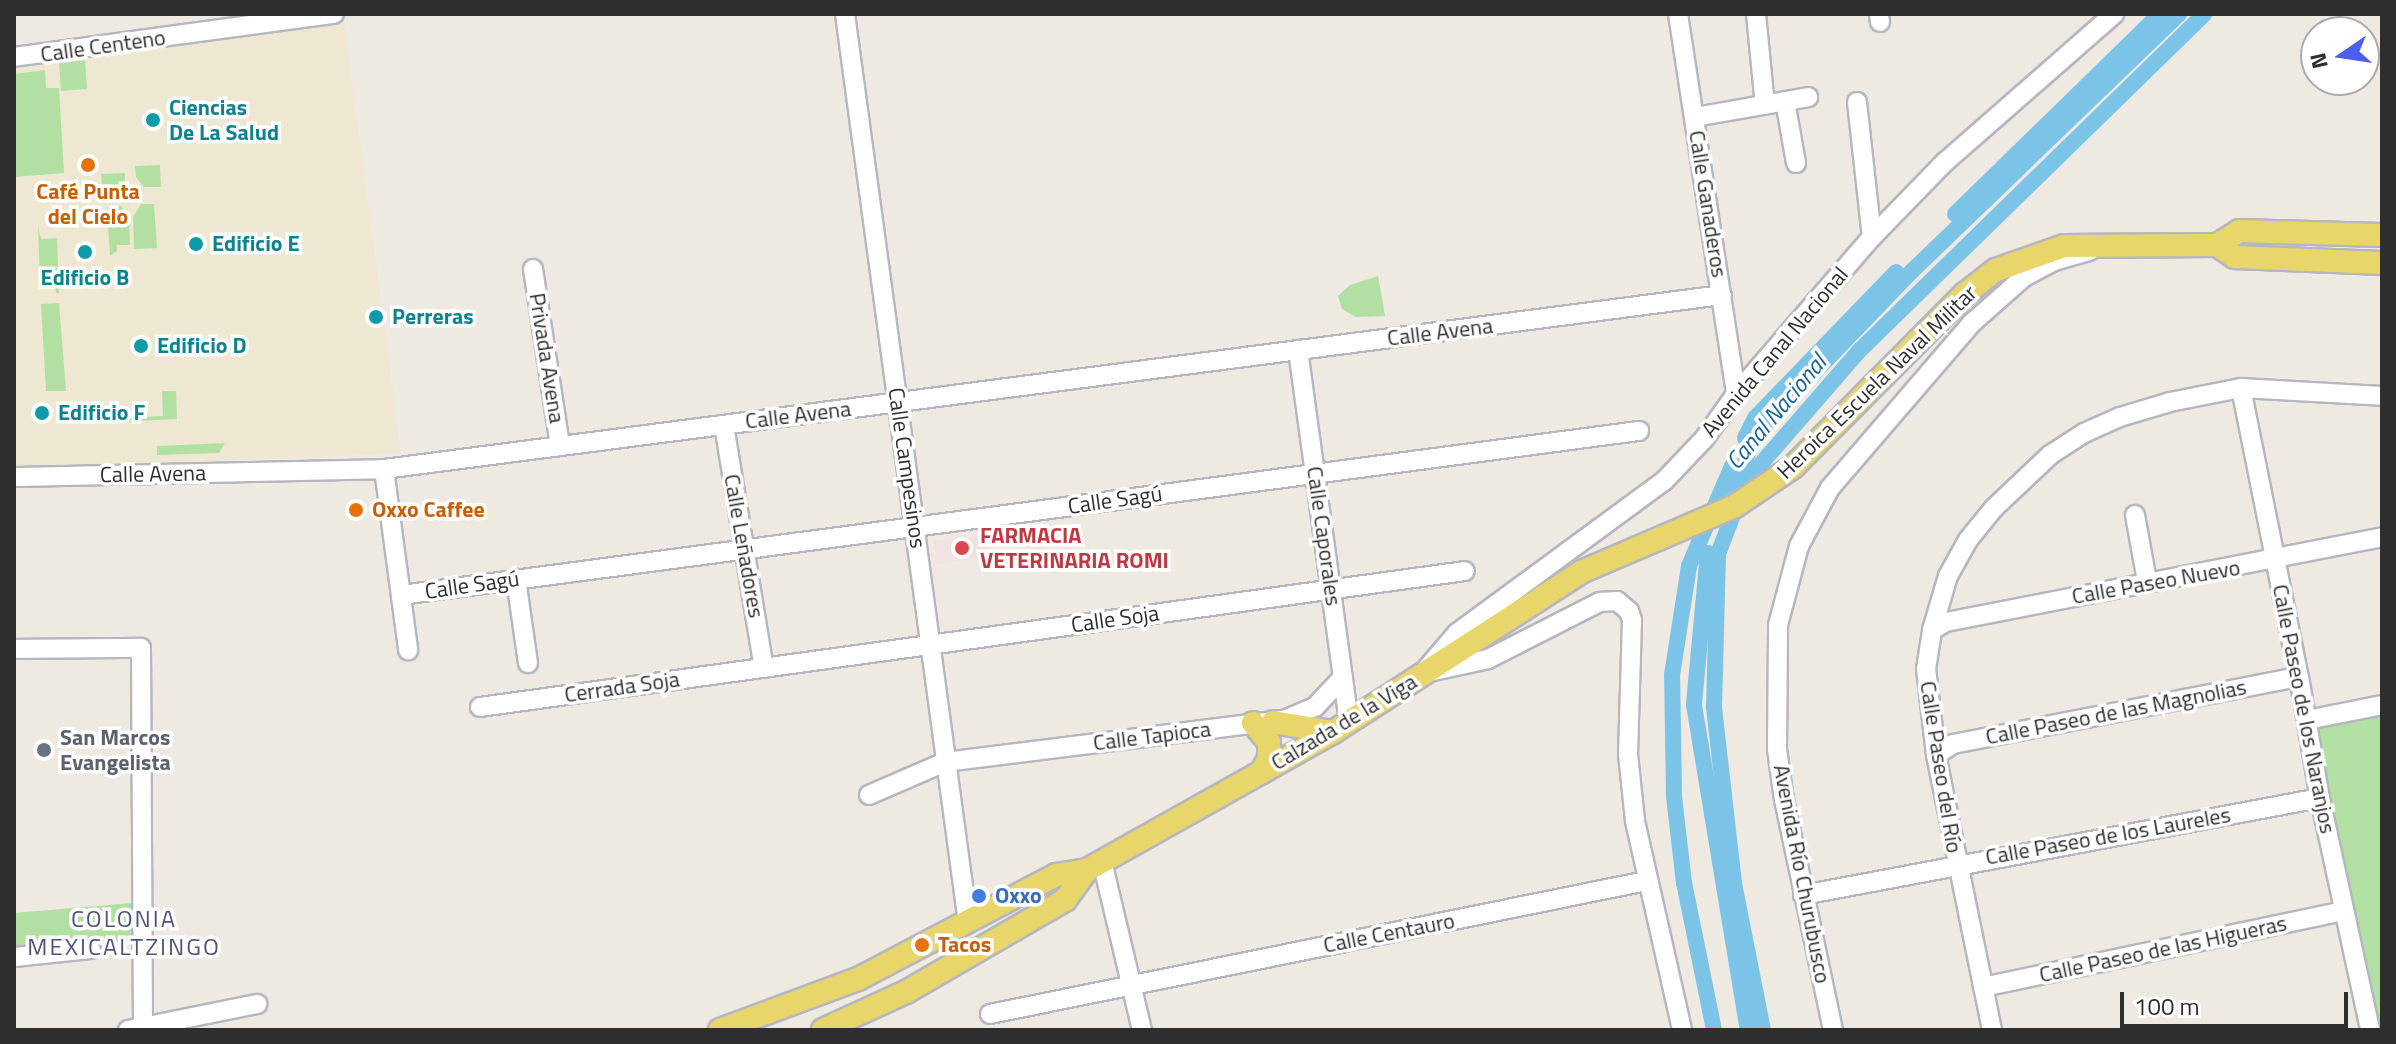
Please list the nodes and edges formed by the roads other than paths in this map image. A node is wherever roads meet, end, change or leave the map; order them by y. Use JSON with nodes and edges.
{"nodes":[{"id":1,"x":334,"y":14,"type":"edge"},
{"id":2,"x":845,"y":14,"type":"edge"},
{"id":3,"x":1678,"y":14,"type":"edge"},
{"id":4,"x":1756,"y":14,"type":"edge"},
{"id":5,"x":2114,"y":14,"type":"edge"},
{"id":6,"x":14,"y":57,"type":"edge"},
{"id":7,"x":1808,"y":97,"type":"dead end"},
{"id":8,"x":1785,"y":101,"type":"junction"},
{"id":9,"x":1857,"y":102,"type":"dead end"},
{"id":10,"x":1765,"y":105,"type":"junction"},
{"id":11,"x":1695,"y":117,"type":"junction"},
{"id":12,"x":1796,"y":163,"type":"dead end"},
{"id":13,"x":2382,"y":235,"type":"edge"},
{"id":14,"x":1872,"y":237,"type":"junction"},
{"id":15,"x":2115,"y":244,"type":"junction"},
{"id":16,"x":2217,"y":245,"type":"junction"},
{"id":17,"x":2382,"y":263,"type":"edge"},
{"id":18,"x":533,"y":269,"type":"dead end"},
{"id":19,"x":1722,"y":295,"type":"junction"},
{"id":20,"x":1298,"y":350,"type":"junction"},
{"id":21,"x":2241,"y":388,"type":"junction"},
{"id":22,"x":1736,"y":394,"type":"junction"},
{"id":23,"x":2382,"y":396,"type":"edge"},
{"id":24,"x":898,"y":402,"type":"junction"},
{"id":25,"x":724,"y":425,"type":"junction"},
{"id":26,"x":1639,"y":431,"type":"dead end"},
{"id":27,"x":560,"y":446,"type":"junction"},
{"id":28,"x":384,"y":469,"type":"junction"},
{"id":29,"x":1315,"y":473,"type":"junction"},
{"id":30,"x":14,"y":477,"type":"edge"},
{"id":31,"x":2135,"y":515,"type":"dead end"},
{"id":32,"x":915,"y":526,"type":"junction"},
{"id":33,"x":2382,"y":537,"type":"edge"},
{"id":34,"x":744,"y":549,"type":"junction"},
{"id":35,"x":2275,"y":561,"type":"junction"},
{"id":36,"x":1595,"y":566,"type":"joint"},
{"id":37,"x":1465,"y":571,"type":"dead end"},
{"id":38,"x":516,"y":579,"type":"junction"},
{"id":39,"x":2147,"y":581,"type":"junction"},
{"id":40,"x":1331,"y":590,"type":"junction"},
{"id":41,"x":401,"y":595,"type":"junction"},
{"id":42,"x":1932,"y":630,"type":"junction"},
{"id":43,"x":930,"y":645,"type":"junction"},
{"id":44,"x":14,"y":649,"type":"edge"},
{"id":45,"x":408,"y":650,"type":"dead end"},
{"id":46,"x":528,"y":663,"type":"dead end"},
{"id":47,"x":764,"y":668,"type":"junction"},
{"id":48,"x":1424,"y":673,"type":"junction"},
{"id":49,"x":1343,"y":677,"type":"junction"},
{"id":50,"x":2299,"y":677,"type":"junction"},
{"id":51,"x":2382,"y":705,"type":"edge"},
{"id":52,"x":480,"y":707,"type":"dead end"},
{"id":53,"x":2307,"y":720,"type":"junction"},
{"id":54,"x":1263,"y":723,"type":"junction"},
{"id":55,"x":1341,"y":727,"type":"junction"},
{"id":56,"x":1936,"y":755,"type":"junction"},
{"id":57,"x":945,"y":762,"type":"junction"},
{"id":58,"x":1262,"y":772,"type":"junction"},
{"id":59,"x":869,"y":795,"type":"dead end"},
{"id":60,"x":2320,"y":798,"type":"junction"},
{"id":61,"x":1956,"y":863,"type":"junction"},
{"id":62,"x":1095,"y":865,"type":"junction"},
{"id":63,"x":1646,"y":881,"type":"junction"},
{"id":64,"x":1803,"y":895,"type":"junction"},
{"id":65,"x":2344,"y":911,"type":"junction"},
{"id":66,"x":968,"y":923,"type":"junction"},
{"id":67,"x":91,"y":949,"type":"dead end"},
{"id":68,"x":14,"y":957,"type":"edge"},
{"id":69,"x":1133,"y":985,"type":"junction"},
{"id":70,"x":1983,"y":987,"type":"junction"},
{"id":71,"x":257,"y":1004,"type":"dead end"},
{"id":72,"x":990,"y":1014,"type":"dead end"},
{"id":73,"x":136,"y":1028,"type":"edge"},
{"id":74,"x":720,"y":1030,"type":"edge"},
{"id":75,"x":823,"y":1030,"type":"edge"},
{"id":76,"x":1142,"y":1030,"type":"edge"},
{"id":77,"x":1682,"y":1030,"type":"edge"},
{"id":78,"x":1833,"y":1030,"type":"edge"},
{"id":79,"x":1992,"y":1030,"type":"edge"},
{"id":80,"x":2370,"y":1030,"type":"edge"}],
"edges":[{"from":1,"to":6,"type":"street","name":"Calle Centeno"},
{"from":2,"to":24,"type":"street","name":"Calle Campesinos"},
{"from":3,"to":11,"type":"street","name":"Calle Ganaderos"},
{"from":4,"to":10,"type":"street"},
{"from":5,"to":14,"type":"street","name":"Avenida Canal Nacional"},
{"from":7,"to":8,"type":"street"},
{"from":8,"to":10,"type":"street"},
{"from":8,"to":12,"type":"street"},
{"from":9,"to":14,"type":"street"},
{"from":10,"to":11,"type":"street"},
{"from":11,"to":19,"type":"street","name":"Calle Ganaderos"},
{"from":13,"to":16,"type":"main road","name":"Heroica Escuela Naval Militar"},
{"from":14,"to":22,"type":"street","name":"Avenida Canal Nacional"},
{"from":15,"to":16,"type":"main road","name":"Heroica Escuela Naval Militar"},
{"from":15,"to":36,"type":"main road","name":"Heroica Escuela Naval Militar"},
{"from":15,"to":64,"type":"street","name":"Avenida Río Churubusco"},
{"from":16,"to":17,"type":"main road","name":"Heroica Escuela Naval Militar"},
{"from":18,"to":27,"type":"street","name":"Privada Avena"},
{"from":19,"to":20,"type":"street","name":"Calle Avena"},
{"from":19,"to":22,"type":"street","name":"Calle Ganaderos"},
{"from":20,"to":24,"type":"street","name":"Calle Avena"},
{"from":20,"to":29,"type":"street","name":"Calle Caporales"},
{"from":21,"to":23,"type":"street","name":"Calle Paseo del Río"},
{"from":21,"to":35,"type":"street","name":"Calle Paseo de los Naranjos"},
{"from":21,"to":42,"type":"street","name":"Calle Paseo del Río"},
{"from":22,"to":48,"type":"street","name":"Avenida Canal Nacional"},
{"from":24,"to":25,"type":"street","name":"Calle Avena"},
{"from":24,"to":32,"type":"street","name":"Calle Campesinos"},
{"from":25,"to":27,"type":"street","name":"Calle Avena"},
{"from":25,"to":34,"type":"street","name":"Calle Leñadores"},
{"from":26,"to":29,"type":"street","name":"Calle Sagú"},
{"from":27,"to":28,"type":"street","name":"Calle Avena"},
{"from":28,"to":30,"type":"street","name":"Calle Avena"},
{"from":28,"to":41,"type":"street"},
{"from":29,"to":32,"type":"street","name":"Calle Sagú"},
{"from":29,"to":40,"type":"street","name":"Calle Caporales"},
{"from":31,"to":39,"type":"street"},
{"from":32,"to":34,"type":"street","name":"Calle Sagú"},
{"from":32,"to":43,"type":"street","name":"Calle Campesinos"},
{"from":33,"to":35,"type":"street","name":"Calle Paseo Nuevo"},
{"from":34,"to":38,"type":"street","name":"Calle Sagú"},
{"from":34,"to":47,"type":"street","name":"Calle Leñadores"},
{"from":35,"to":39,"type":"street","name":"Calle Paseo Nuevo"},
{"from":35,"to":50,"type":"street","name":"Calle Paseo de los Naranjos"},
{"from":36,"to":48,"type":"main road","name":"Calzada de la Viga"},
{"from":37,"to":40,"type":"street","name":"Calle Soja"},
{"from":38,"to":41,"type":"street","name":"Calle Sagú"},
{"from":38,"to":46,"type":"street"},
{"from":39,"to":42,"type":"street","name":"Calle Paseo Nuevo"},
{"from":40,"to":43,"type":"street","name":"Calle Soja"},
{"from":40,"to":49,"type":"street","name":"Calle Caporales"},
{"from":41,"to":45,"type":"street"},
{"from":42,"to":56,"type":"street","name":"Calle Paseo del Río"},
{"from":43,"to":47,"type":"street","name":"Calle Soja"},
{"from":43,"to":57,"type":"street","name":"Calle Campesinos"},
{"from":44,"to":73,"type":"street"},
{"from":47,"to":52,"type":"street","name":"Cerrada Soja"},
{"from":48,"to":55,"type":"main road","name":"Calzada de la Viga"},
{"from":48,"to":63,"type":"street"},
{"from":49,"to":54,"type":"street","name":"Calle Tapioca"},
{"from":49,"to":55,"type":"street","name":"Calle Caporales"},
{"from":50,"to":53,"type":"street","name":"Calle Paseo de los Naranjos"},
{"from":50,"to":56,"type":"street","name":"Calle Paseo de las Magnolias"},
{"from":51,"to":53,"type":"street"},
{"from":53,"to":60,"type":"street","name":"Calle Paseo de los Naranjos"},
{"from":54,"to":55,"type":"main road"},
{"from":54,"to":57,"type":"street","name":"Calle Tapioca"},
{"from":54,"to":58,"type":"main road"},
{"from":55,"to":58,"type":"main road","name":"Calzada de la Viga"},
{"from":56,"to":61,"type":"street","name":"Calle Paseo del Río"},
{"from":57,"to":59,"type":"street","name":"Calle Tapioca"},
{"from":57,"to":66,"type":"street","name":"Calle Campesinos"},
{"from":58,"to":62,"type":"main road","name":"Calzada de la Viga"},
{"from":60,"to":61,"type":"street","name":"Calle Paseo de los Laureles"},
{"from":60,"to":65,"type":"street","name":"Calle Paseo de los Naranjos"},
{"from":61,"to":64,"type":"street","name":"Calle Paseo de los Laureles"},
{"from":61,"to":70,"type":"street","name":"Calle Paseo del Río"},
{"from":62,"to":66,"type":"main road","name":"Calzada de la Viga"},
{"from":62,"to":69,"type":"street"},
{"from":62,"to":75,"type":"main road","name":"Calzada de la Viga"},
{"from":63,"to":69,"type":"street","name":"Calle Centauro"},
{"from":63,"to":77,"type":"street"},
{"from":64,"to":78,"type":"street","name":"Avenida Río Churubusco"},
{"from":65,"to":70,"type":"street","name":"Calle Paseo de las Higueras"},
{"from":65,"to":80,"type":"street","name":"Calle Paseo de los Naranjos"},
{"from":66,"to":74,"type":"main road","name":"Calzada de la Viga"},
{"from":67,"to":68,"type":"street"},
{"from":69,"to":72,"type":"street","name":"Calle Centauro"},
{"from":69,"to":76,"type":"street"},
{"from":70,"to":79,"type":"street","name":"Calle Paseo del Río"},
{"from":71,"to":73,"type":"street"}]}
